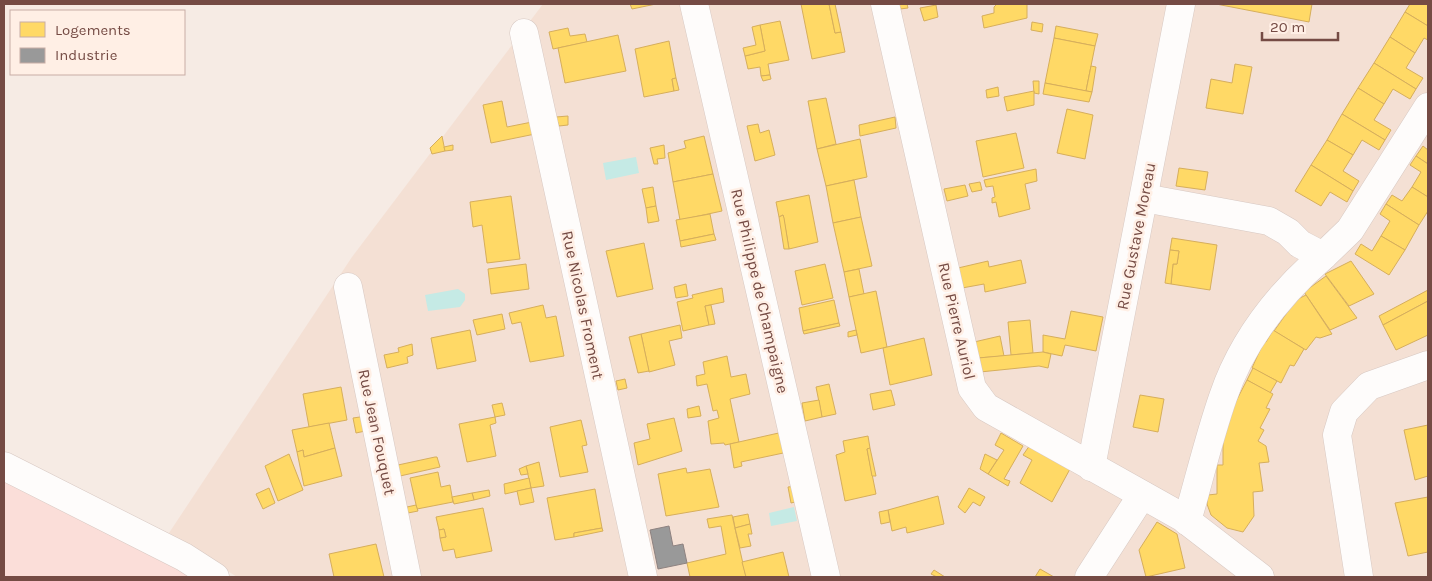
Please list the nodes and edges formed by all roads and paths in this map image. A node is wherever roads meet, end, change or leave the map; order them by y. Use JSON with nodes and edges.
{"nodes":[{"id":1,"x":694,"y":4,"type":"edge"},
{"id":2,"x":885,"y":4,"type":"edge"},
{"id":3,"x":1181,"y":4,"type":"edge"},
{"id":4,"x":524,"y":33,"type":"dead end"},
{"id":5,"x":1428,"y":107,"type":"edge"},
{"id":6,"x":1144,"y":198,"type":"junction"},
{"id":7,"x":1323,"y":256,"type":"junction"},
{"id":8,"x":348,"y":287,"type":"dead end"},
{"id":9,"x":1428,"y":365,"type":"edge"},
{"id":10,"x":4,"y":466,"type":"edge"},
{"id":11,"x":1091,"y":468,"type":"junction"},
{"id":12,"x":1142,"y":495,"type":"junction"},
{"id":13,"x":1187,"y":521,"type":"junction"},
{"id":14,"x":215,"y":577,"type":"edge"},
{"id":15,"x":407,"y":577,"type":"edge"},
{"id":16,"x":643,"y":577,"type":"edge"},
{"id":17,"x":826,"y":577,"type":"edge"},
{"id":18,"x":1089,"y":577,"type":"edge"},
{"id":19,"x":1260,"y":577,"type":"edge"},
{"id":20,"x":1359,"y":577,"type":"edge"}],
"edges":[{"from":1,"to":17,"type":"street","name":"Rue Philippe de Champaigne"},
{"from":2,"to":11,"type":"street","name":"Rue Pierre Auriol"},
{"from":3,"to":6,"type":"street","name":"Rue Gustave Moreau"},
{"from":4,"to":16,"type":"street","name":"Rue Nicolas Froment"},
{"from":5,"to":7,"type":"street"},
{"from":6,"to":7,"type":"street"},
{"from":6,"to":11,"type":"street","name":"Rue Gustave Moreau"},
{"from":7,"to":13,"type":"street"},
{"from":8,"to":15,"type":"street","name":"Rue Jean Fouquet"},
{"from":9,"to":20,"type":"street"},
{"from":10,"to":14,"type":"street"},
{"from":11,"to":12,"type":"street","name":"Rue Pierre Auriol"},
{"from":12,"to":13,"type":"street","name":"Rue Pierre Auriol"},
{"from":12,"to":18,"type":"street"},
{"from":13,"to":19,"type":"street","name":"Rue Pierre Auriol"}]}
